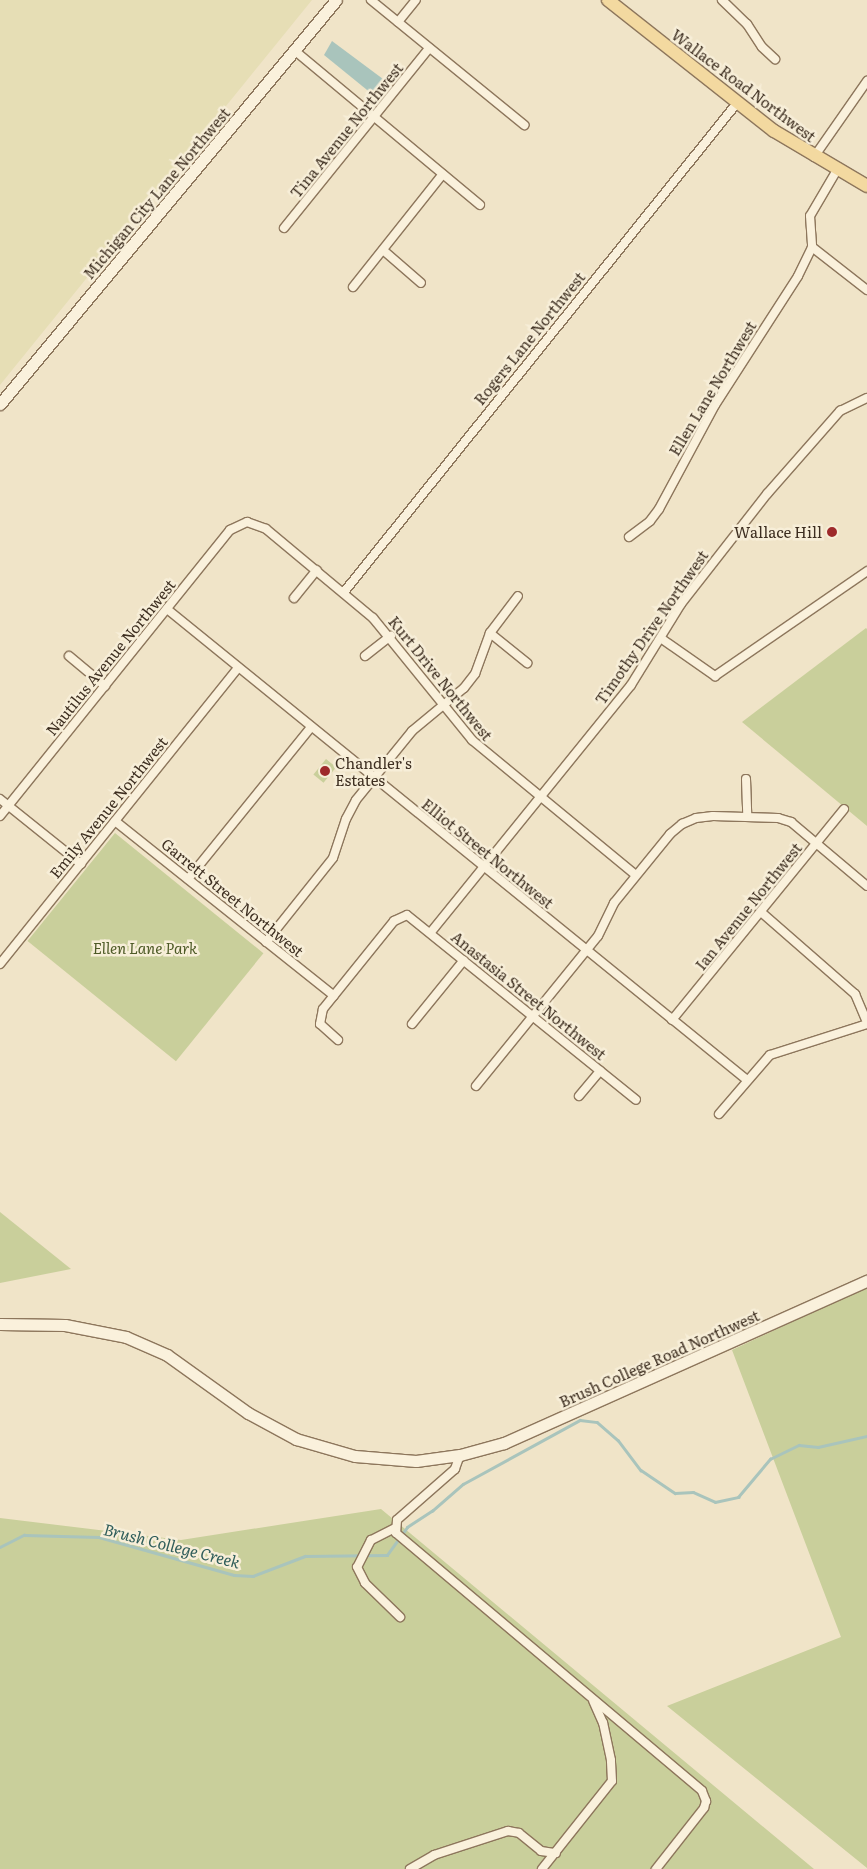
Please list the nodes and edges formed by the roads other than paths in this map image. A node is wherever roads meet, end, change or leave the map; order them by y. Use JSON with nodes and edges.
{"nodes":[{"id":1,"x":336,"y":0,"type":"edge"},
{"id":2,"x":371,"y":0,"type":"edge"},
{"id":3,"x":416,"y":0,"type":"edge"},
{"id":4,"x":608,"y":0,"type":"edge"},
{"id":5,"x":722,"y":0,"type":"edge"},
{"id":6,"x":398,"y":22,"type":"junction"},
{"id":7,"x":429,"y":48,"type":"junction"},
{"id":8,"x":294,"y":50,"type":"junction"},
{"id":9,"x":775,"y":59,"type":"dead end"},
{"id":10,"x":867,"y":81,"type":"edge"},
{"id":11,"x":737,"y":103,"type":"junction"},
{"id":12,"x":374,"y":117,"type":"junction"},
{"id":13,"x":524,"y":125,"type":"dead end"},
{"id":14,"x":814,"y":157,"type":"junction"},
{"id":15,"x":837,"y":170,"type":"junction"},
{"id":16,"x":443,"y":174,"type":"junction"},
{"id":17,"x":867,"y":186,"type":"edge"},
{"id":18,"x":480,"y":205,"type":"dead end"},
{"id":19,"x":284,"y":228,"type":"dead end"},
{"id":20,"x":812,"y":247,"type":"junction"},
{"id":21,"x":383,"y":250,"type":"junction"},
{"id":22,"x":421,"y":283,"type":"dead end"},
{"id":23,"x":353,"y":287,"type":"dead end"},
{"id":24,"x":867,"y":290,"type":"edge"},
{"id":25,"x":867,"y":398,"type":"edge"},
{"id":26,"x":0,"y":404,"type":"edge"},
{"id":27,"x":247,"y":522,"type":"joint"},
{"id":28,"x":630,"y":537,"type":"dead end"},
{"id":29,"x":317,"y":570,"type":"junction"},
{"id":30,"x":867,"y":570,"type":"edge"},
{"id":31,"x":344,"y":592,"type":"junction"},
{"id":32,"x":518,"y":596,"type":"dead end"},
{"id":33,"x":294,"y":598,"type":"dead end"},
{"id":34,"x":167,"y":609,"type":"junction"},
{"id":35,"x":490,"y":633,"type":"junction"},
{"id":36,"x":391,"y":636,"type":"junction"},
{"id":37,"x":662,"y":638,"type":"junction"},
{"id":38,"x":69,"y":656,"type":"dead end"},
{"id":39,"x":365,"y":656,"type":"dead end"},
{"id":40,"x":527,"y":663,"type":"dead end"},
{"id":41,"x":238,"y":668,"type":"junction"},
{"id":42,"x":105,"y":686,"type":"junction"},
{"id":43,"x":444,"y":704,"type":"junction"},
{"id":44,"x":312,"y":727,"type":"junction"},
{"id":45,"x":374,"y":778,"type":"junction"},
{"id":46,"x":746,"y":779,"type":"dead end"},
{"id":47,"x":540,"y":798,"type":"junction"},
{"id":48,"x":0,"y":799,"type":"edge"},
{"id":49,"x":9,"y":806,"type":"junction"},
{"id":50,"x":844,"y":809,"type":"dead end"},
{"id":51,"x":0,"y":816,"type":"edge"},
{"id":52,"x":747,"y":817,"type":"junction"},
{"id":53,"x":115,"y":821,"type":"junction"},
{"id":54,"x":817,"y":842,"type":"junction"},
{"id":55,"x":81,"y":864,"type":"junction"},
{"id":56,"x":483,"y":867,"type":"junction"},
{"id":57,"x":636,"y":876,"type":"junction"},
{"id":58,"x":188,"y":879,"type":"junction"},
{"id":59,"x":867,"y":886,"type":"edge"},
{"id":60,"x":761,"y":912,"type":"junction"},
{"id":61,"x":431,"y":932,"type":"junction"},
{"id":62,"x":266,"y":942,"type":"junction"},
{"id":63,"x":586,"y":951,"type":"junction"},
{"id":64,"x":464,"y":960,"type":"junction"},
{"id":65,"x":0,"y":964,"type":"edge"},
{"id":66,"x":334,"y":996,"type":"junction"},
{"id":67,"x":533,"y":1016,"type":"junction"},
{"id":68,"x":672,"y":1020,"type":"junction"},
{"id":69,"x":867,"y":1023,"type":"edge"},
{"id":70,"x":412,"y":1024,"type":"dead end"},
{"id":71,"x":338,"y":1040,"type":"dead end"},
{"id":72,"x":600,"y":1071,"type":"junction"},
{"id":73,"x":746,"y":1080,"type":"junction"},
{"id":74,"x":476,"y":1086,"type":"dead end"},
{"id":75,"x":580,"y":1096,"type":"dead end"},
{"id":76,"x":636,"y":1100,"type":"dead end"},
{"id":77,"x":720,"y":1114,"type":"dead end"},
{"id":78,"x":867,"y":1281,"type":"edge"},
{"id":79,"x":0,"y":1324,"type":"edge"},
{"id":80,"x":460,"y":1455,"type":"junction"},
{"id":81,"x":395,"y":1528,"type":"junction"},
{"id":82,"x":400,"y":1617,"type":"dead end"},
{"id":83,"x":592,"y":1700,"type":"junction"},
{"id":84,"x":556,"y":1853,"type":"junction"},
{"id":85,"x":410,"y":1869,"type":"edge"},
{"id":86,"x":542,"y":1869,"type":"edge"},
{"id":87,"x":656,"y":1869,"type":"edge"}],
"edges":[{"from":1,"to":8,"type":"street","name":"Michigan City Lane Northwest"},
{"from":2,"to":6,"type":"street"},
{"from":3,"to":6,"type":"street"},
{"from":4,"to":11,"type":"main road","name":"Wallace Road Northwest"},
{"from":5,"to":9,"type":"street"},
{"from":6,"to":7,"type":"street"},
{"from":7,"to":12,"type":"street","name":"Tina Avenue Northwest"},
{"from":7,"to":13,"type":"street"},
{"from":8,"to":12,"type":"street"},
{"from":8,"to":26,"type":"street","name":"Michigan City Lane Northwest"},
{"from":10,"to":14,"type":"street"},
{"from":11,"to":14,"type":"main road","name":"Wallace Road Northwest"},
{"from":11,"to":31,"type":"street","name":"Rogers Lane Northwest"},
{"from":12,"to":16,"type":"street"},
{"from":12,"to":19,"type":"street","name":"Tina Avenue Northwest"},
{"from":14,"to":15,"type":"main road","name":"Wallace Road Northwest"},
{"from":15,"to":17,"type":"main road","name":"Wallace Road Northwest"},
{"from":15,"to":20,"type":"street"},
{"from":16,"to":18,"type":"street"},
{"from":16,"to":21,"type":"street"},
{"from":20,"to":24,"type":"street"},
{"from":20,"to":28,"type":"street","name":"Ellen Lane Northwest"},
{"from":21,"to":22,"type":"street"},
{"from":21,"to":23,"type":"street"},
{"from":25,"to":37,"type":"street","name":"Timothy Drive Northwest"},
{"from":27,"to":29,"type":"street","name":"Kurt Drive Northwest"},
{"from":27,"to":34,"type":"street","name":"Nautilus Avenue Northwest"},
{"from":29,"to":31,"type":"street","name":"Kurt Drive Northwest"},
{"from":29,"to":33,"type":"street"},
{"from":30,"to":37,"type":"street"},
{"from":31,"to":36,"type":"street","name":"Kurt Drive Northwest"},
{"from":32,"to":35,"type":"street"},
{"from":34,"to":41,"type":"street","name":"Elliot Street Northwest"},
{"from":34,"to":42,"type":"street","name":"Nautilus Avenue Northwest"},
{"from":35,"to":40,"type":"street"},
{"from":35,"to":43,"type":"street"},
{"from":36,"to":39,"type":"street"},
{"from":36,"to":43,"type":"street","name":"Kurt Drive Northwest"},
{"from":37,"to":47,"type":"street","name":"Timothy Drive Northwest"},
{"from":38,"to":42,"type":"street"},
{"from":41,"to":44,"type":"street","name":"Elliot Street Northwest"},
{"from":41,"to":53,"type":"street","name":"Emily Avenue Northwest"},
{"from":42,"to":49,"type":"street","name":"Nautilus Avenue Northwest"},
{"from":43,"to":45,"type":"street"},
{"from":43,"to":47,"type":"street","name":"Kurt Drive Northwest"},
{"from":44,"to":45,"type":"street","name":"Elliot Street Northwest"},
{"from":44,"to":58,"type":"street"},
{"from":45,"to":56,"type":"street","name":"Elliot Street Northwest"},
{"from":45,"to":62,"type":"street"},
{"from":46,"to":52,"type":"street"},
{"from":47,"to":56,"type":"street","name":"Timothy Drive Northwest"},
{"from":47,"to":57,"type":"street","name":"Kurt Drive Northwest"},
{"from":48,"to":49,"type":"street"},
{"from":49,"to":51,"type":"street","name":"Nautilus Avenue Northwest"},
{"from":49,"to":55,"type":"street"},
{"from":50,"to":54,"type":"street","name":"Ian Avenue Northwest"},
{"from":52,"to":54,"type":"street"},
{"from":52,"to":57,"type":"street"},
{"from":53,"to":55,"type":"street","name":"Emily Avenue Northwest"},
{"from":53,"to":58,"type":"street","name":"Garrett Street Northwest"},
{"from":54,"to":59,"type":"street"},
{"from":54,"to":60,"type":"street","name":"Ian Avenue Northwest"},
{"from":55,"to":65,"type":"street","name":"Emily Avenue Northwest"},
{"from":56,"to":61,"type":"street","name":"Timothy Drive Northwest"},
{"from":56,"to":63,"type":"street","name":"Elliot Street Northwest"},
{"from":57,"to":63,"type":"street"},
{"from":58,"to":62,"type":"street","name":"Garrett Street Northwest"},
{"from":60,"to":68,"type":"street","name":"Ian Avenue Northwest"},
{"from":60,"to":69,"type":"street"},
{"from":61,"to":64,"type":"street","name":"Anastasia Street Northwest"},
{"from":61,"to":66,"type":"street","name":"Anastasia Street Northwest"},
{"from":62,"to":66,"type":"street","name":"Garrett Street Northwest"},
{"from":63,"to":67,"type":"street"},
{"from":63,"to":68,"type":"street","name":"Elliot Street Northwest"},
{"from":64,"to":67,"type":"street","name":"Anastasia Street Northwest"},
{"from":64,"to":70,"type":"street"},
{"from":66,"to":71,"type":"street"},
{"from":67,"to":72,"type":"street","name":"Anastasia Street Northwest"},
{"from":67,"to":74,"type":"street"},
{"from":68,"to":73,"type":"street","name":"Elliot Street Northwest"},
{"from":69,"to":73,"type":"street"},
{"from":72,"to":75,"type":"street"},
{"from":72,"to":76,"type":"street","name":"Anastasia Street Northwest"},
{"from":73,"to":77,"type":"street"},
{"from":78,"to":80,"type":"street","name":"Brush College Road Northwest"},
{"from":79,"to":80,"type":"street","name":"Brush College Road Northwest"},
{"from":80,"to":81,"type":"street"},
{"from":81,"to":82,"type":"street"},
{"from":81,"to":83,"type":"street"},
{"from":83,"to":84,"type":"street"},
{"from":83,"to":87,"type":"street"},
{"from":84,"to":85,"type":"street"},
{"from":84,"to":86,"type":"street"}]}
